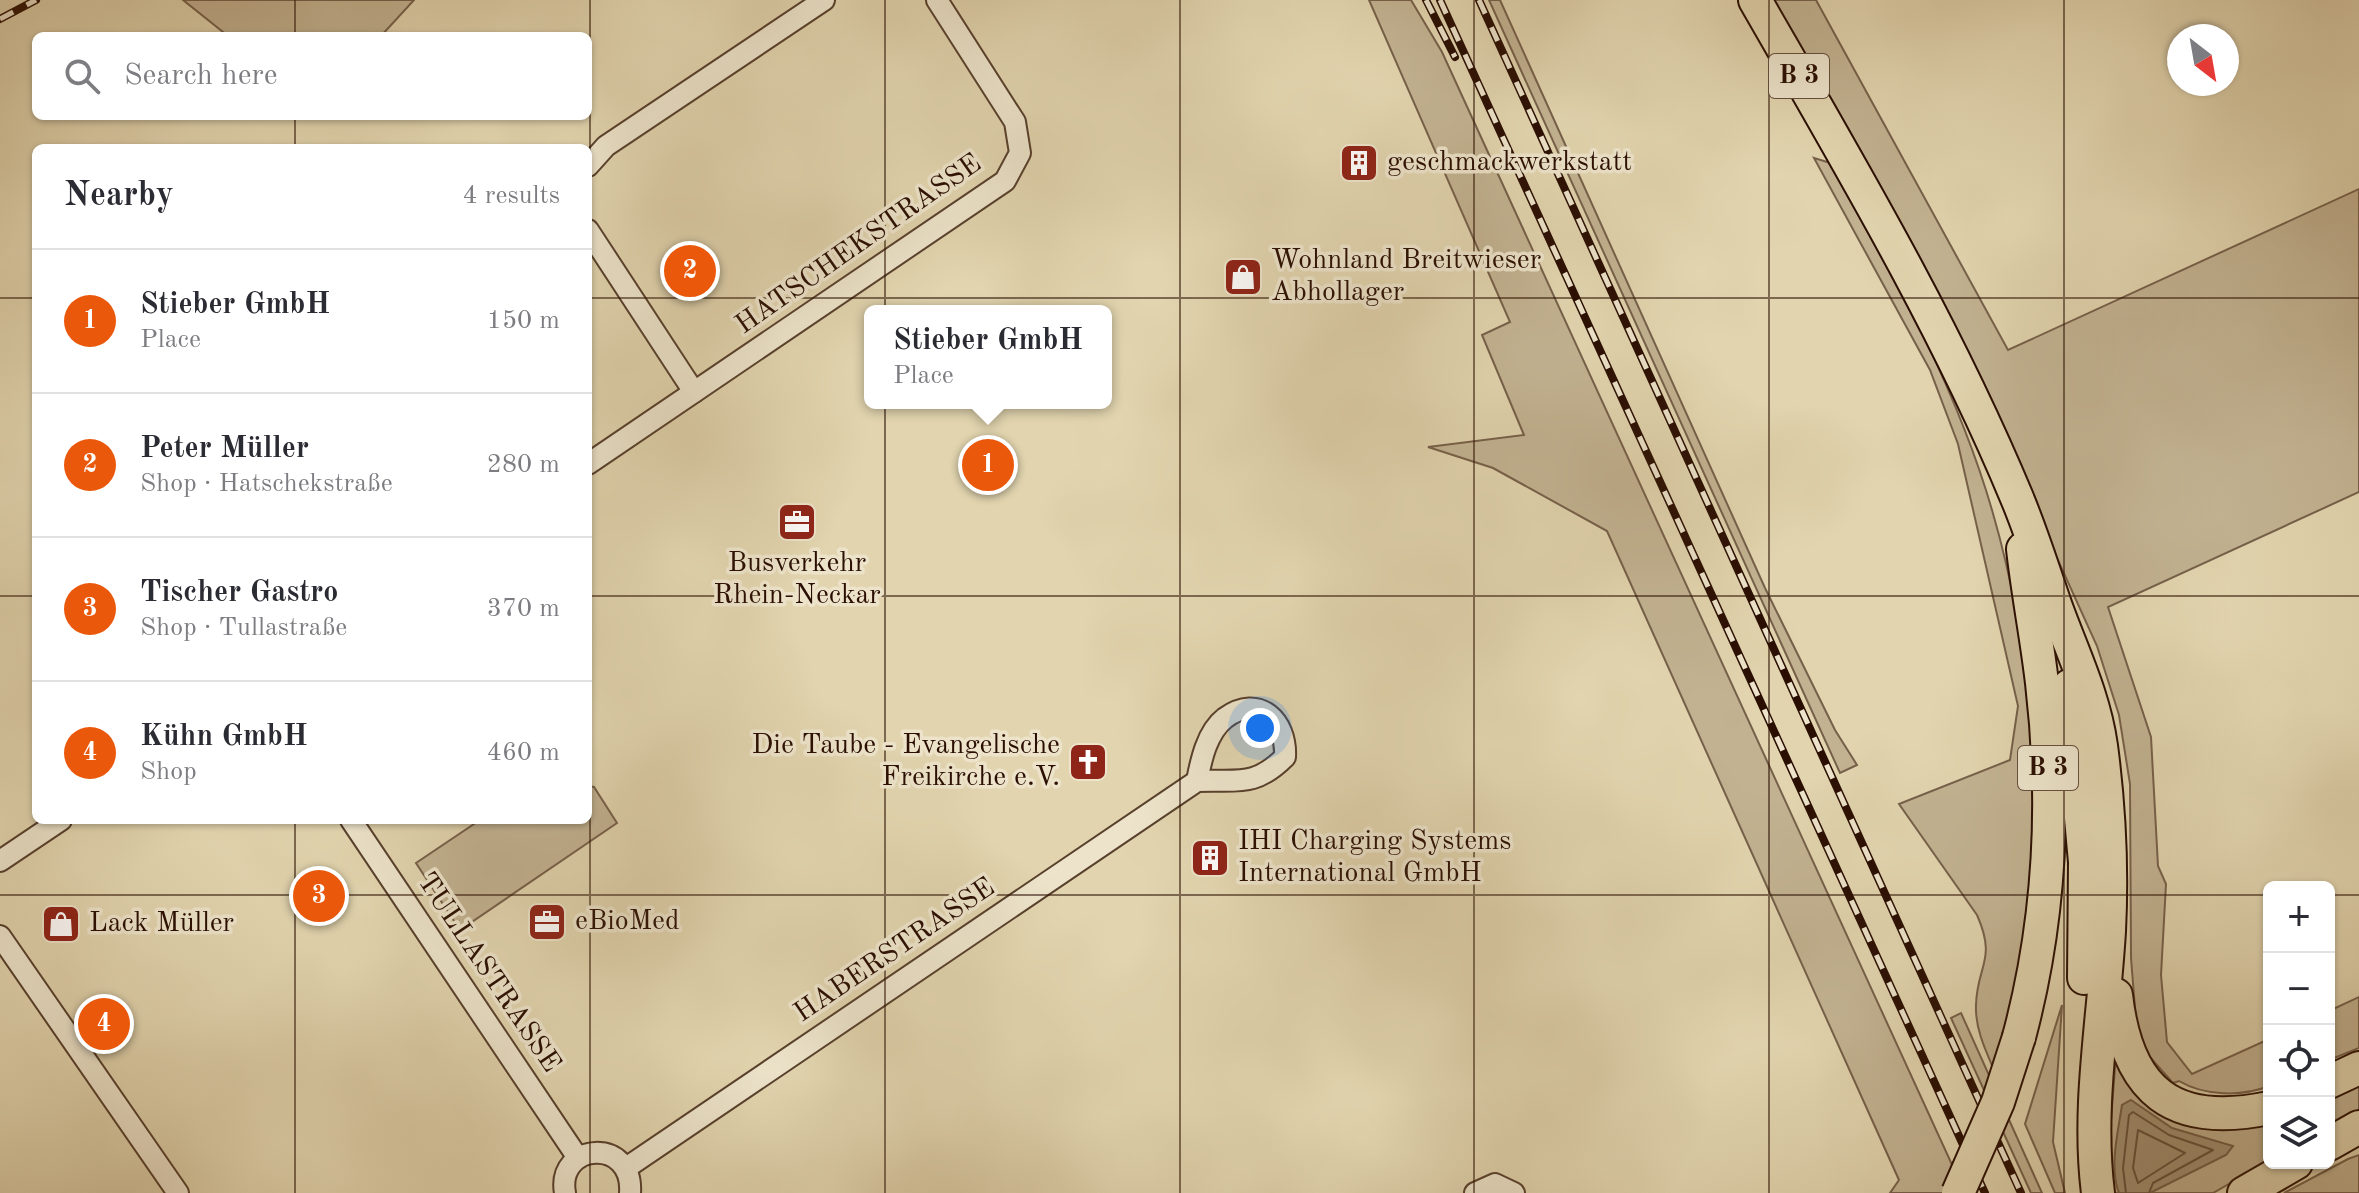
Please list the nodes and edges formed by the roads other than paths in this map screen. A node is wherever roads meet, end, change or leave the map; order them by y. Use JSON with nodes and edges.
{"nodes":[{"id":1,"x":824,"y":0,"type":"edge"},
{"id":2,"x":937,"y":0,"type":"edge"},
{"id":3,"x":1755,"y":0,"type":"edge"},
{"id":4,"x":592,"y":162,"type":"edge"},
{"id":5,"x":592,"y":236,"type":"edge"},
{"id":6,"x":694,"y":392,"type":"junction"},
{"id":7,"x":592,"y":461,"type":"edge"},
{"id":8,"x":2017,"y":498,"type":"junction"},
{"id":9,"x":2057,"y":607,"type":"junction"},
{"id":10,"x":1197,"y":781,"type":"junction"},
{"id":11,"x":55,"y":824,"type":"edge"},
{"id":12,"x":354,"y":824,"type":"edge"},
{"id":13,"x":0,"y":861,"type":"edge"},
{"id":14,"x":2109,"y":929,"type":"junction"},
{"id":15,"x":0,"y":936,"type":"edge"},
{"id":16,"x":2359,"y":1068,"type":"edge"},
{"id":17,"x":2335,"y":1079,"type":"edge"},
{"id":18,"x":2263,"y":1109,"type":"edge"},
{"id":19,"x":578,"y":1158,"type":"junction"},
{"id":20,"x":626,"y":1168,"type":"junction"},
{"id":21,"x":2286,"y":1169,"type":"edge"},
{"id":22,"x":178,"y":1193,"type":"edge"},
{"id":23,"x":565,"y":1193,"type":"edge"},
{"id":24,"x":630,"y":1193,"type":"edge"},
{"id":25,"x":1475,"y":1193,"type":"edge"},
{"id":26,"x":1514,"y":1193,"type":"edge"},
{"id":27,"x":1958,"y":1193,"type":"edge"},
{"id":28,"x":2083,"y":1193,"type":"edge"},
{"id":29,"x":2098,"y":1193,"type":"edge"},
{"id":30,"x":2244,"y":1193,"type":"edge"}],
"edges":[{"from":1,"to":4,"type":"street"},
{"from":2,"to":6,"type":"street","name":"HATSCHEKSTRASSE"},
{"from":3,"to":8,"type":"main road","number":"B 3"},
{"from":5,"to":6,"type":"street"},
{"from":6,"to":7,"type":"street","name":"HATSCHEKSTRASSE"},
{"from":8,"to":9,"type":"main road","number":"B 3"},
{"from":8,"to":27,"type":"main road","number":"B 3","bridge":true},
{"from":9,"to":14,"type":"main road","number":"B 3"},
{"from":9,"to":28,"type":"main road","number":"B 3"},
{"from":10,"to":10,"type":"street"},
{"from":10,"to":20,"type":"street","name":"HABERSTRASSE"},
{"from":11,"to":13,"type":"street"},
{"from":12,"to":19,"type":"street","name":"TULLASTRASSE"},
{"from":14,"to":18,"type":"main road","number":"B 3"},
{"from":14,"to":29,"type":"main road","number":"B 3"},
{"from":15,"to":22,"type":"street"},
{"from":16,"to":17,"type":"main road"},
{"from":19,"to":20,"type":"street"},
{"from":19,"to":23,"type":"street"},
{"from":20,"to":24,"type":"street"},
{"from":21,"to":30,"type":"main road"},
{"from":25,"to":26,"type":"street"}]}
